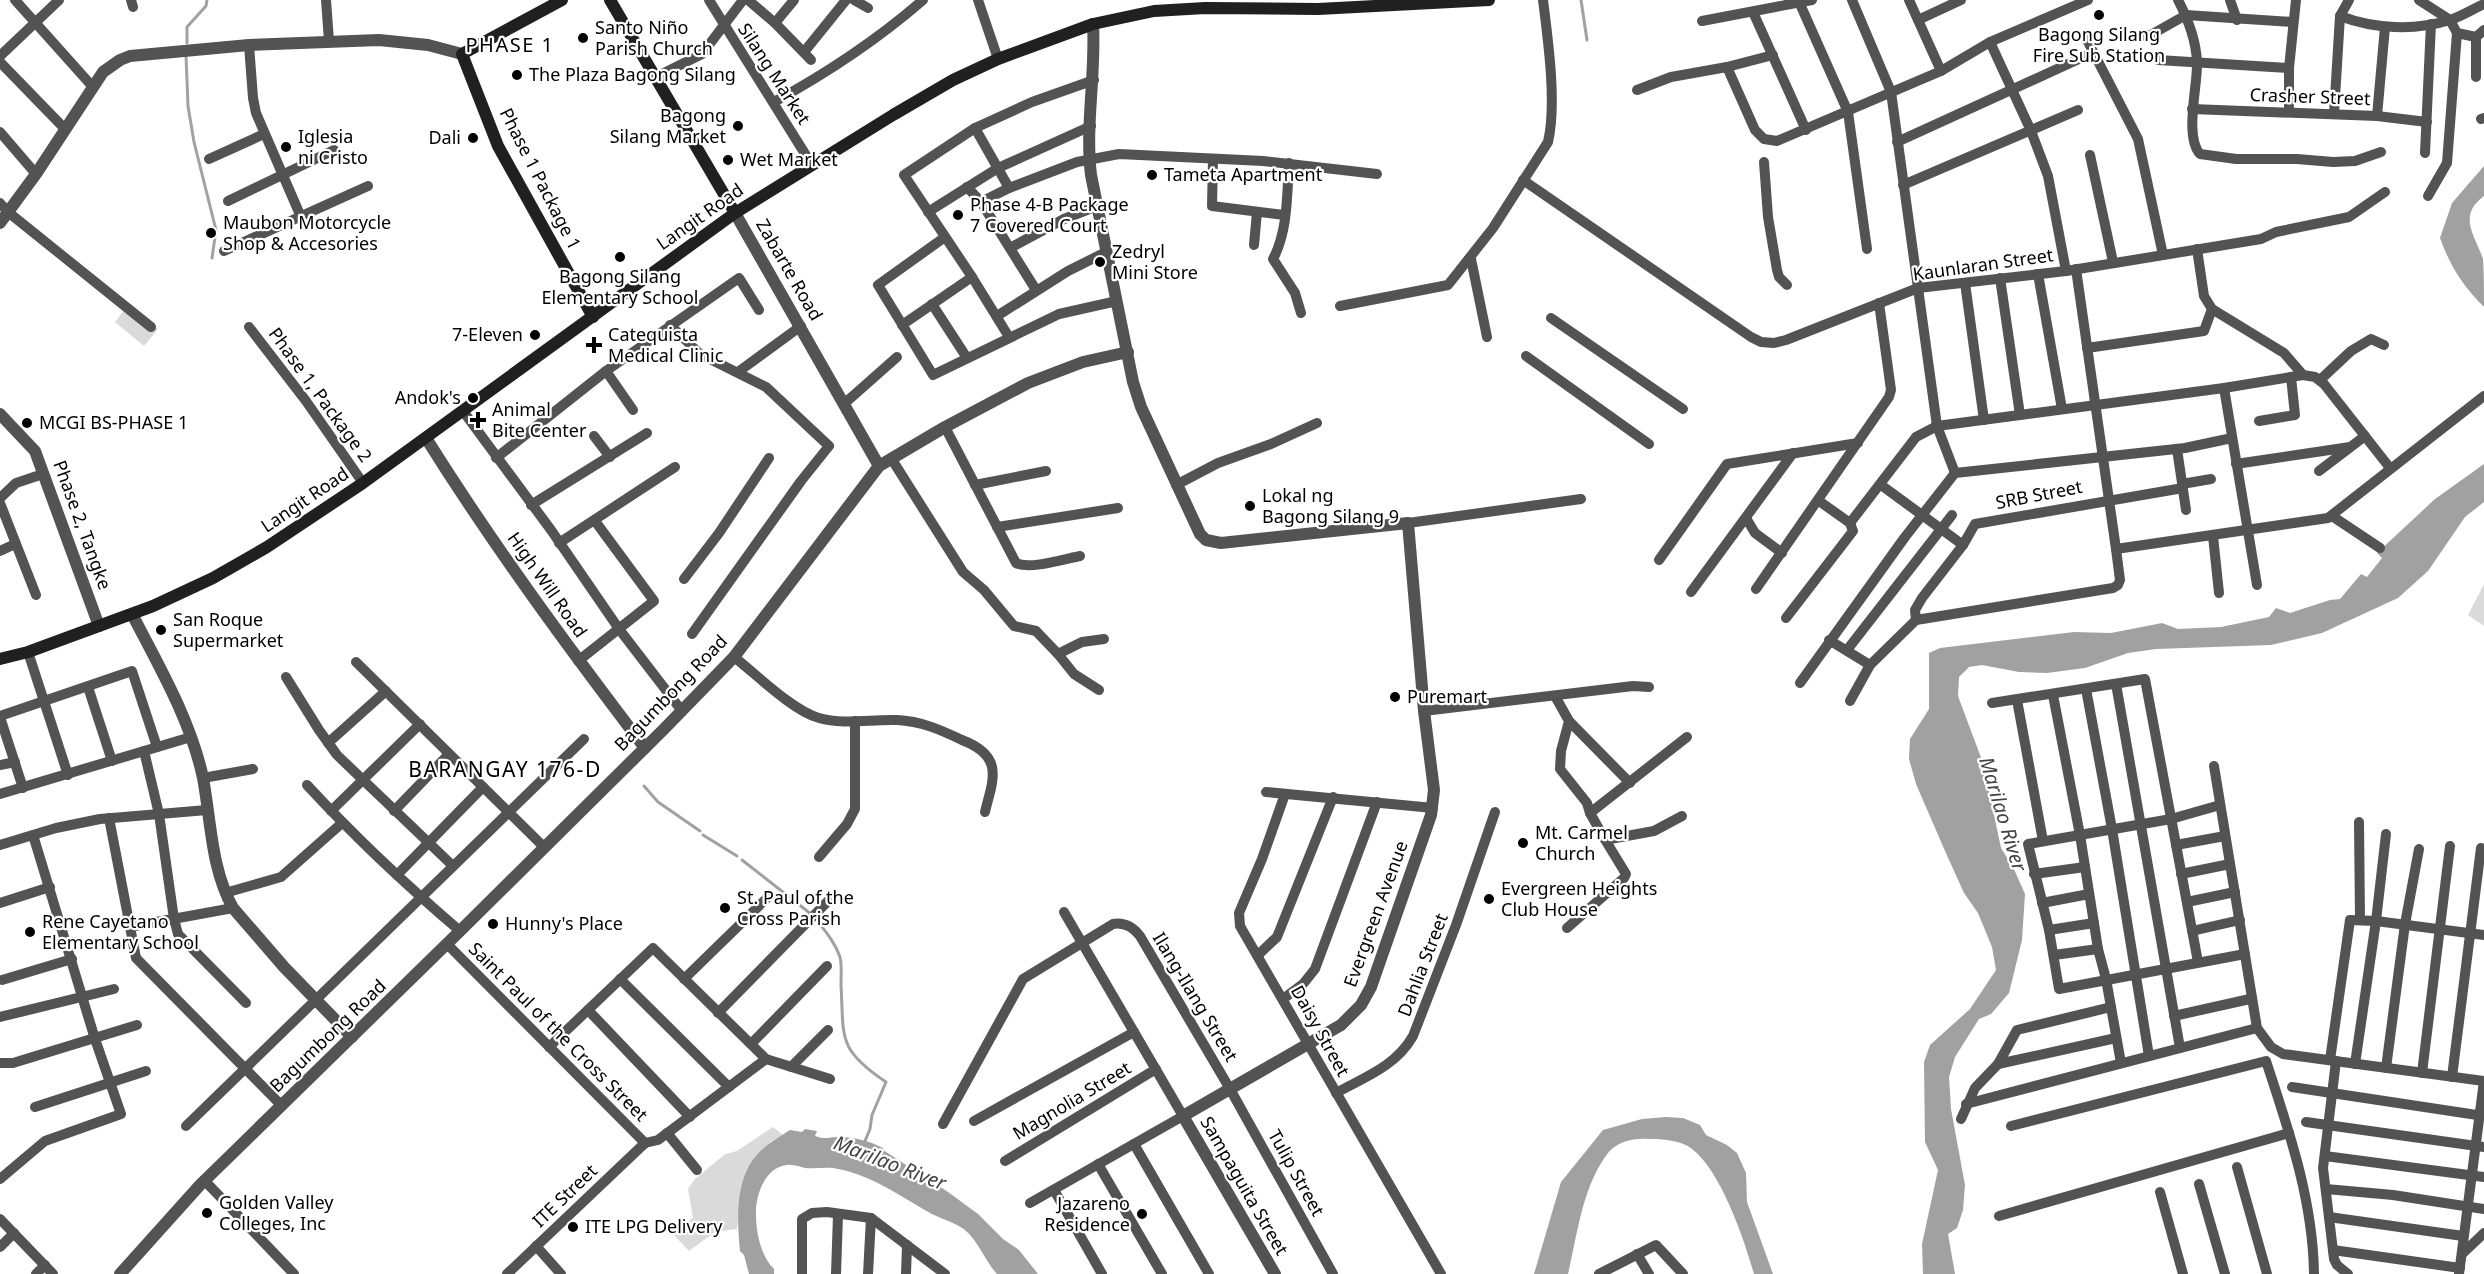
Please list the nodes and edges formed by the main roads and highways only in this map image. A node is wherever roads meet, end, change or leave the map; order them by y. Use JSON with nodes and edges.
{"nodes":[{"id":1,"x":562,"y":0,"type":"edge"},
{"id":2,"x":610,"y":0,"type":"edge"},
{"id":3,"x":1489,"y":0,"type":"edge"},
{"id":4,"x":1246,"y":4,"type":"edge"},
{"id":5,"x":1154,"y":6,"type":"edge"},
{"id":6,"x":735,"y":213,"type":"junction"},
{"id":7,"x":593,"y":317,"type":"junction"},
{"id":8,"x":0,"y":659,"type":"edge"}],
"edges":[{"from":1,"to":7,"type":"main road","name":"Phase 1 Package 1"},
{"from":2,"to":6,"type":"main road","name":"Zabarte Road"},
{"from":3,"to":4,"type":"main road","name":"Langit Road"},
{"from":4,"to":5,"type":"main road","name":"Langit Road"},
{"from":5,"to":6,"type":"main road","name":"Langit Road"},
{"from":6,"to":7,"type":"main road","name":"Langit Road"},
{"from":7,"to":8,"type":"main road","name":"Langit Road"}]}
